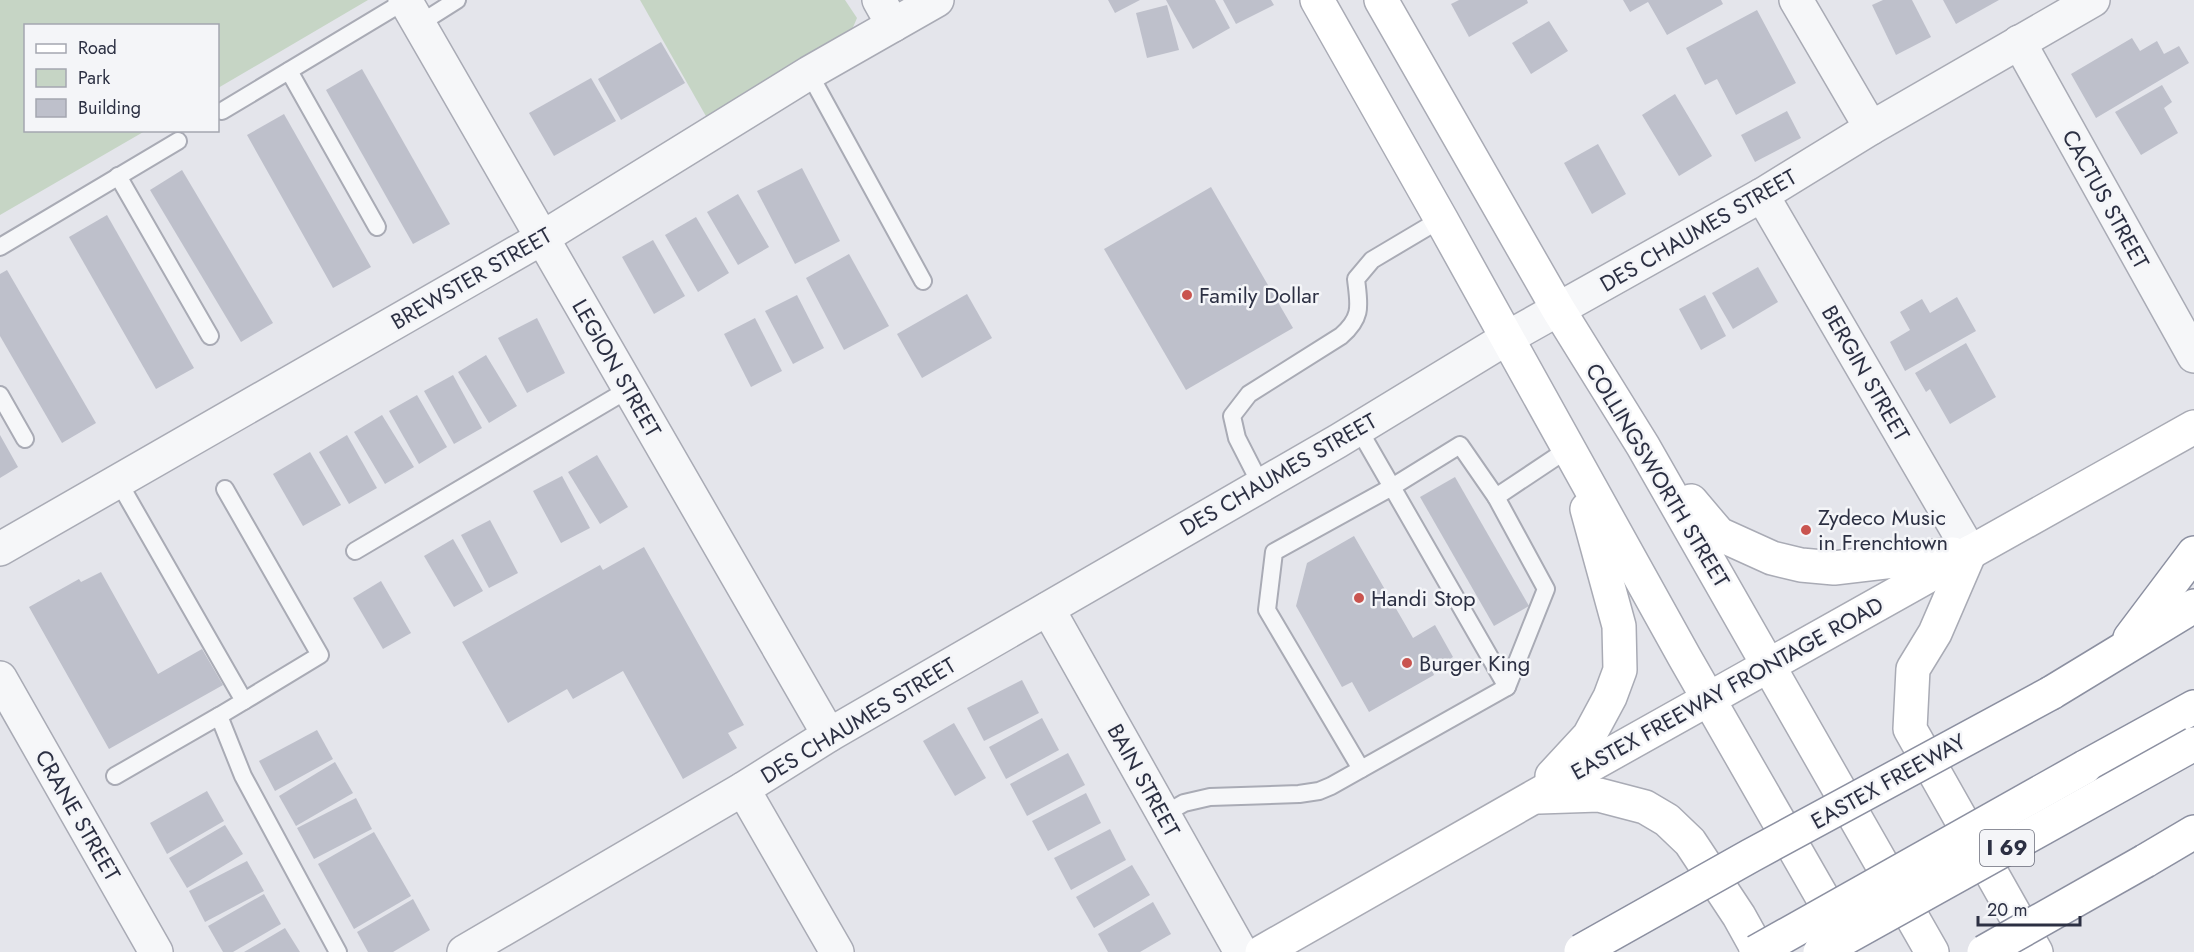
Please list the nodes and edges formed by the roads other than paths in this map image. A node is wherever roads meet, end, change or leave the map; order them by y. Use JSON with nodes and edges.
{"nodes":[{"id":1,"x":457,"y":0,"type":"edge"},
{"id":2,"x":937,"y":0,"type":"edge"},
{"id":3,"x":1317,"y":0,"type":"edge"},
{"id":4,"x":1382,"y":0,"type":"edge"},
{"id":5,"x":1796,"y":0,"type":"edge"},
{"id":6,"x":2093,"y":0,"type":"edge"},
{"id":7,"x":410,"y":8,"type":"edge"},
{"id":8,"x":886,"y":12,"type":"edge"},
{"id":9,"x":2019,"y":42,"type":"junction"},
{"id":10,"x":289,"y":71,"type":"junction"},
{"id":11,"x":809,"y":73,"type":"junction"},
{"id":12,"x":222,"y":111,"type":"dead end"},
{"id":13,"x":1871,"y":128,"type":"junction"},
{"id":14,"x":178,"y":141,"type":"dead end"},
{"id":15,"x":118,"y":176,"type":"junction"},
{"id":16,"x":1762,"y":195,"type":"junction"},
{"id":17,"x":1441,"y":219,"type":"junction"},
{"id":18,"x":377,"y":227,"type":"dead end"},
{"id":19,"x":542,"y":238,"type":"junction"},
{"id":20,"x":0,"y":247,"type":"edge"},
{"id":21,"x":923,"y":281,"type":"dead end"},
{"id":22,"x":1558,"y":309,"type":"junction"},
{"id":23,"x":210,"y":336,"type":"dead end"},
{"id":24,"x":1507,"y":338,"type":"junction"},
{"id":25,"x":2194,"y":356,"type":"edge"},
{"id":26,"x":629,"y":388,"type":"junction"},
{"id":27,"x":0,"y":395,"type":"edge"},
{"id":28,"x":2194,"y":427,"type":"edge"},
{"id":29,"x":1358,"y":428,"type":"junction"},
{"id":30,"x":25,"y":439,"type":"dead end"},
{"id":31,"x":1643,"y":446,"type":"junction"},
{"id":32,"x":1568,"y":449,"type":"junction"},
{"id":33,"x":118,"y":481,"type":"junction"},
{"id":34,"x":1261,"y":485,"type":"junction"},
{"id":35,"x":1392,"y":487,"type":"junction"},
{"id":36,"x":225,"y":489,"type":"dead end"},
{"id":37,"x":1496,"y":497,"type":"junction"},
{"id":38,"x":0,"y":549,"type":"edge"},
{"id":39,"x":355,"y":551,"type":"dead end"},
{"id":40,"x":1970,"y":552,"type":"junction"},
{"id":41,"x":2194,"y":553,"type":"edge"},
{"id":42,"x":2194,"y":606,"type":"edge"},
{"id":43,"x":1048,"y":609,"type":"junction"},
{"id":44,"x":2120,"y":651,"type":"junction"},
{"id":45,"x":1769,"y":665,"type":"junction"},
{"id":46,"x":0,"y":678,"type":"edge"},
{"id":47,"x":1507,"y":687,"type":"junction"},
{"id":48,"x":1709,"y":699,"type":"junction"},
{"id":49,"x":244,"y":701,"type":"junction"},
{"id":50,"x":2194,"y":707,"type":"edge"},
{"id":51,"x":219,"y":716,"type":"junction"},
{"id":52,"x":830,"y":735,"type":"junction"},
{"id":53,"x":2194,"y":744,"type":"edge"},
{"id":54,"x":1361,"y":769,"type":"junction"},
{"id":55,"x":115,"y":776,"type":"dead end"},
{"id":56,"x":743,"y":789,"type":"junction"},
{"id":57,"x":1532,"y":798,"type":"junction"},
{"id":58,"x":1163,"y":814,"type":"junction"},
{"id":59,"x":2194,"y":832,"type":"edge"},
{"id":60,"x":1580,"y":951,"type":"edge"},
{"id":61,"x":156,"y":952,"type":"edge"},
{"id":62,"x":338,"y":952,"type":"edge"},
{"id":63,"x":464,"y":952,"type":"edge"},
{"id":64,"x":837,"y":952,"type":"edge"},
{"id":65,"x":1241,"y":952,"type":"edge"},
{"id":66,"x":1262,"y":952,"type":"edge"},
{"id":67,"x":1758,"y":952,"type":"edge"},
{"id":68,"x":1820,"y":952,"type":"edge"},
{"id":69,"x":1854,"y":952,"type":"edge"},
{"id":70,"x":1932,"y":952,"type":"edge"},
{"id":71,"x":1984,"y":952,"type":"edge"},
{"id":72,"x":2036,"y":952,"type":"edge"}],
"edges":[{"from":1,"to":7,"type":"lane"},
{"from":2,"to":8,"type":"street","name":"BREWSTER STREET"},
{"from":3,"to":17,"type":"main road"},
{"from":4,"to":22,"type":"main road","name":"COLLINGSWORTH STREET"},
{"from":5,"to":13,"type":"street"},
{"from":6,"to":9,"type":"street","name":"DES CHAUMES STREET"},
{"from":7,"to":10,"type":"lane"},
{"from":7,"to":19,"type":"street","name":"LEGION STREET"},
{"from":8,"to":11,"type":"street","name":"BREWSTER STREET"},
{"from":9,"to":13,"type":"street","name":"DES CHAUMES STREET"},
{"from":9,"to":25,"type":"street","name":"CACTUS STREET"},
{"from":10,"to":12,"type":"lane"},
{"from":10,"to":18,"type":"lane"},
{"from":11,"to":19,"type":"street","name":"BREWSTER STREET"},
{"from":11,"to":21,"type":"lane"},
{"from":13,"to":16,"type":"street","name":"DES CHAUMES STREET"},
{"from":14,"to":15,"type":"lane"},
{"from":15,"to":20,"type":"lane"},
{"from":15,"to":23,"type":"lane"},
{"from":16,"to":22,"type":"street","name":"DES CHAUMES STREET"},
{"from":16,"to":40,"type":"street","name":"BERGIN STREET"},
{"from":17,"to":24,"type":"main road"},
{"from":17,"to":34,"type":"lane"},
{"from":19,"to":26,"type":"street","name":"LEGION STREET"},
{"from":19,"to":33,"type":"street","name":"BREWSTER STREET"},
{"from":22,"to":24,"type":"street","name":"DES CHAUMES STREET"},
{"from":22,"to":31,"type":"main road","name":"COLLINGSWORTH STREET"},
{"from":24,"to":29,"type":"street","name":"DES CHAUMES STREET"},
{"from":24,"to":32,"type":"main road"},
{"from":26,"to":39,"type":"lane"},
{"from":26,"to":52,"type":"street","name":"LEGION STREET"},
{"from":27,"to":30,"type":"lane"},
{"from":28,"to":40,"type":"main road","name":"EASTEX FREEWAY FRONTAGE ROAD"},
{"from":29,"to":34,"type":"street","name":"DES CHAUMES STREET"},
{"from":29,"to":35,"type":"lane"},
{"from":31,"to":40,"type":"main road"},
{"from":31,"to":45,"type":"main road","name":"COLLINGSWORTH STREET"},
{"from":32,"to":37,"type":"lane"},
{"from":32,"to":48,"type":"main road"},
{"from":32,"to":57,"type":"main road"},
{"from":33,"to":38,"type":"street","name":"BREWSTER STREET"},
{"from":33,"to":49,"type":"lane"},
{"from":34,"to":43,"type":"street","name":"DES CHAUMES STREET"},
{"from":35,"to":37,"type":"lane"},
{"from":35,"to":47,"type":"lane"},
{"from":35,"to":54,"type":"lane"},
{"from":36,"to":49,"type":"lane"},
{"from":37,"to":47,"type":"lane"},
{"from":40,"to":45,"type":"main road","name":"EASTEX FREEWAY FRONTAGE ROAD"},
{"from":40,"to":72,"type":"main road"},
{"from":41,"to":44,"type":"main road"},
{"from":42,"to":44,"type":"main road","name":"EASTEX FREEWAY"},
{"from":43,"to":52,"type":"street","name":"DES CHAUMES STREET"},
{"from":43,"to":58,"type":"street","name":"BAIN STREET"},
{"from":44,"to":60,"type":"main road","name":"EASTEX FREEWAY","bridge":true},
{"from":45,"to":48,"type":"main road","name":"EASTEX FREEWAY FRONTAGE ROAD"},
{"from":45,"to":70,"type":"main road","name":"COLLINGSWORTH STREET"},
{"from":46,"to":61,"type":"street","name":"CRANE STREET"},
{"from":47,"to":54,"type":"lane"},
{"from":48,"to":57,"type":"main road","name":"EASTEX FREEWAY FRONTAGE ROAD"},
{"from":48,"to":69,"type":"main road"},
{"from":49,"to":51,"type":"lane"},
{"from":50,"to":67,"type":"main road","number":"I 69","bridge":true},
{"from":51,"to":55,"type":"lane"},
{"from":51,"to":62,"type":"lane"},
{"from":52,"to":56,"type":"street","name":"DES CHAUMES STREET"},
{"from":53,"to":68,"type":"main road","number":"I 69","bridge":true},
{"from":54,"to":58,"type":"lane"},
{"from":56,"to":63,"type":"street","name":"DES CHAUMES STREET"},
{"from":56,"to":64,"type":"street"},
{"from":57,"to":66,"type":"main road","name":"EASTEX FREEWAY FRONTAGE ROAD"},
{"from":57,"to":67,"type":"main road"},
{"from":58,"to":65,"type":"street","name":"BAIN STREET"},
{"from":59,"to":71,"type":"main road","bridge":true}]}
